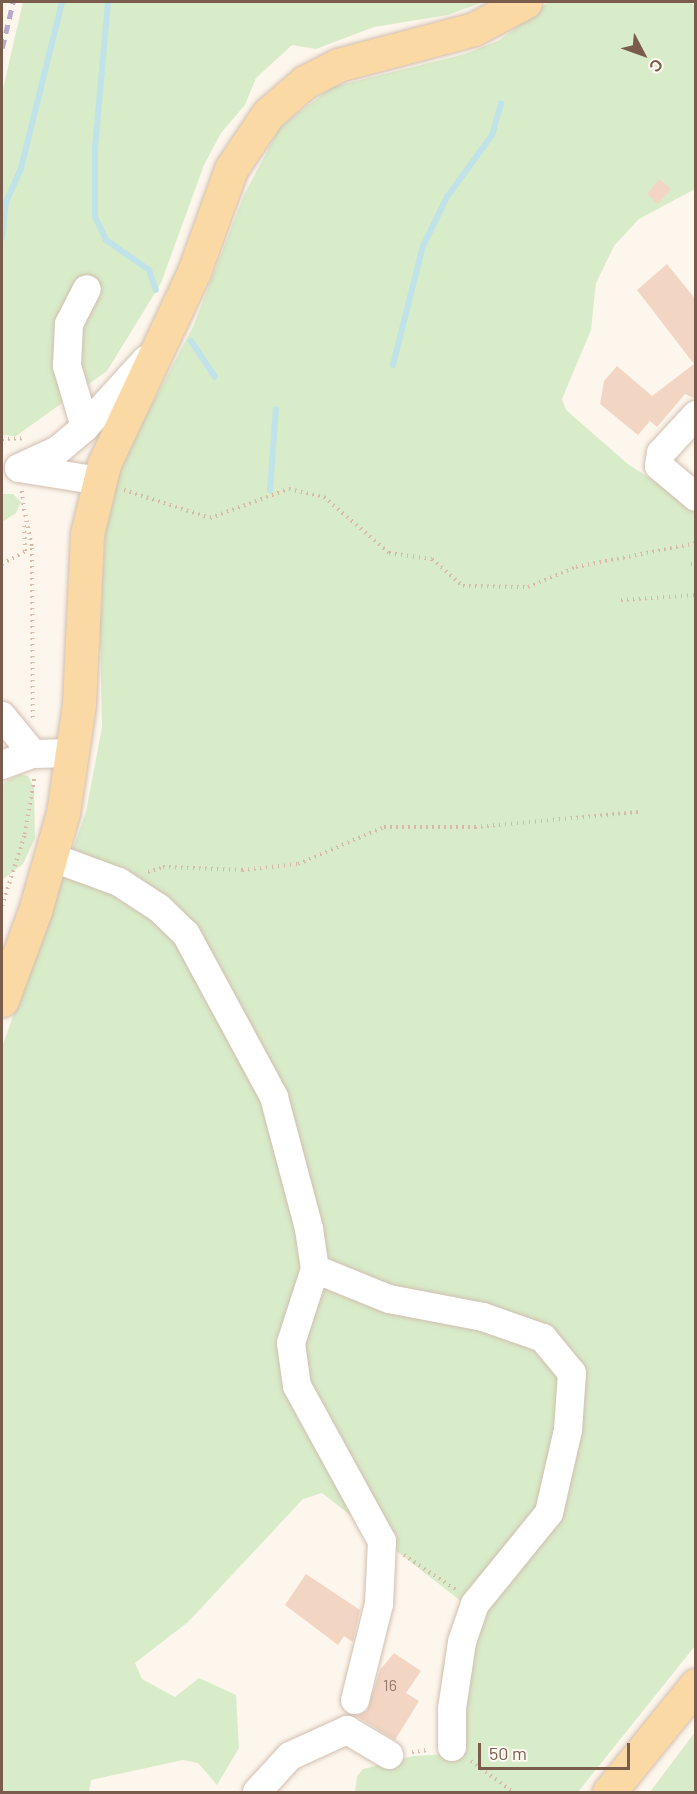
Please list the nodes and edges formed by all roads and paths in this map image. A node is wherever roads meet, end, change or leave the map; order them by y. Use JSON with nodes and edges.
{"nodes":[{"id":1,"x":525,"y":2,"type":"edge"},
{"id":2,"x":87,"y":289,"type":"dead end"},
{"id":3,"x":159,"y":345,"type":"junction"},
{"id":4,"x":696,"y":415,"type":"edge"},
{"id":5,"x":85,"y":428,"type":"junction"},
{"id":6,"x":10,"y":466,"type":"edge"},
{"id":7,"x":100,"y":481,"type":"junction"},
{"id":8,"x":696,"y":497,"type":"edge"},
{"id":9,"x":696,"y":543,"type":"edge"},
{"id":10,"x":2,"y":564,"type":"edge"},
{"id":11,"x":696,"y":594,"type":"edge"},
{"id":12,"x":621,"y":600,"type":"dead end"},
{"id":13,"x":2,"y":716,"type":"edge"},
{"id":14,"x":33,"y":753,"type":"junction"},
{"id":15,"x":73,"y":753,"type":"junction"},
{"id":16,"x":2,"y":765,"type":"edge"},
{"id":17,"x":639,"y":812,"type":"dead end"},
{"id":18,"x":51,"y":857,"type":"junction"},
{"id":19,"x":119,"y":882,"type":"junction"},
{"id":20,"x":2,"y":1000,"type":"edge"},
{"id":21,"x":315,"y":1269,"type":"junction"},
{"id":22,"x":382,"y":1541,"type":"junction"},
{"id":23,"x":475,"y":1604,"type":"junction"},
{"id":24,"x":696,"y":1684,"type":"edge"},
{"id":25,"x":355,"y":1700,"type":"dead end"},
{"id":26,"x":452,"y":1747,"type":"junction"},
{"id":27,"x":389,"y":1755,"type":"joint"},
{"id":28,"x":257,"y":1792,"type":"edge"},
{"id":29,"x":513,"y":1792,"type":"edge"},
{"id":30,"x":609,"y":1792,"type":"edge"}],
"edges":[{"from":1,"to":3,"type":"main road"},
{"from":2,"to":5,"type":"street"},
{"from":3,"to":5,"type":"street"},
{"from":3,"to":7,"type":"main road"},
{"from":4,"to":8,"type":"street"},
{"from":5,"to":6,"type":"street"},
{"from":6,"to":7,"type":"street"},
{"from":6,"to":10,"type":"path"},
{"from":7,"to":9,"type":"path"},
{"from":7,"to":15,"type":"main road"},
{"from":11,"to":12,"type":"path"},
{"from":13,"to":14,"type":"street"},
{"from":14,"to":15,"type":"street"},
{"from":14,"to":16,"type":"street"},
{"from":15,"to":18,"type":"main road"},
{"from":17,"to":19,"type":"path"},
{"from":18,"to":19,"type":"street"},
{"from":18,"to":20,"type":"main road"},
{"from":19,"to":21,"type":"street"},
{"from":21,"to":22,"type":"street"},
{"from":21,"to":23,"type":"street"},
{"from":22,"to":23,"type":"path"},
{"from":22,"to":25,"type":"street"},
{"from":23,"to":26,"type":"street"},
{"from":24,"to":30,"type":"main road"},
{"from":26,"to":27,"type":"path"},
{"from":26,"to":29,"type":"path"},
{"from":27,"to":28,"type":"street"}]}
